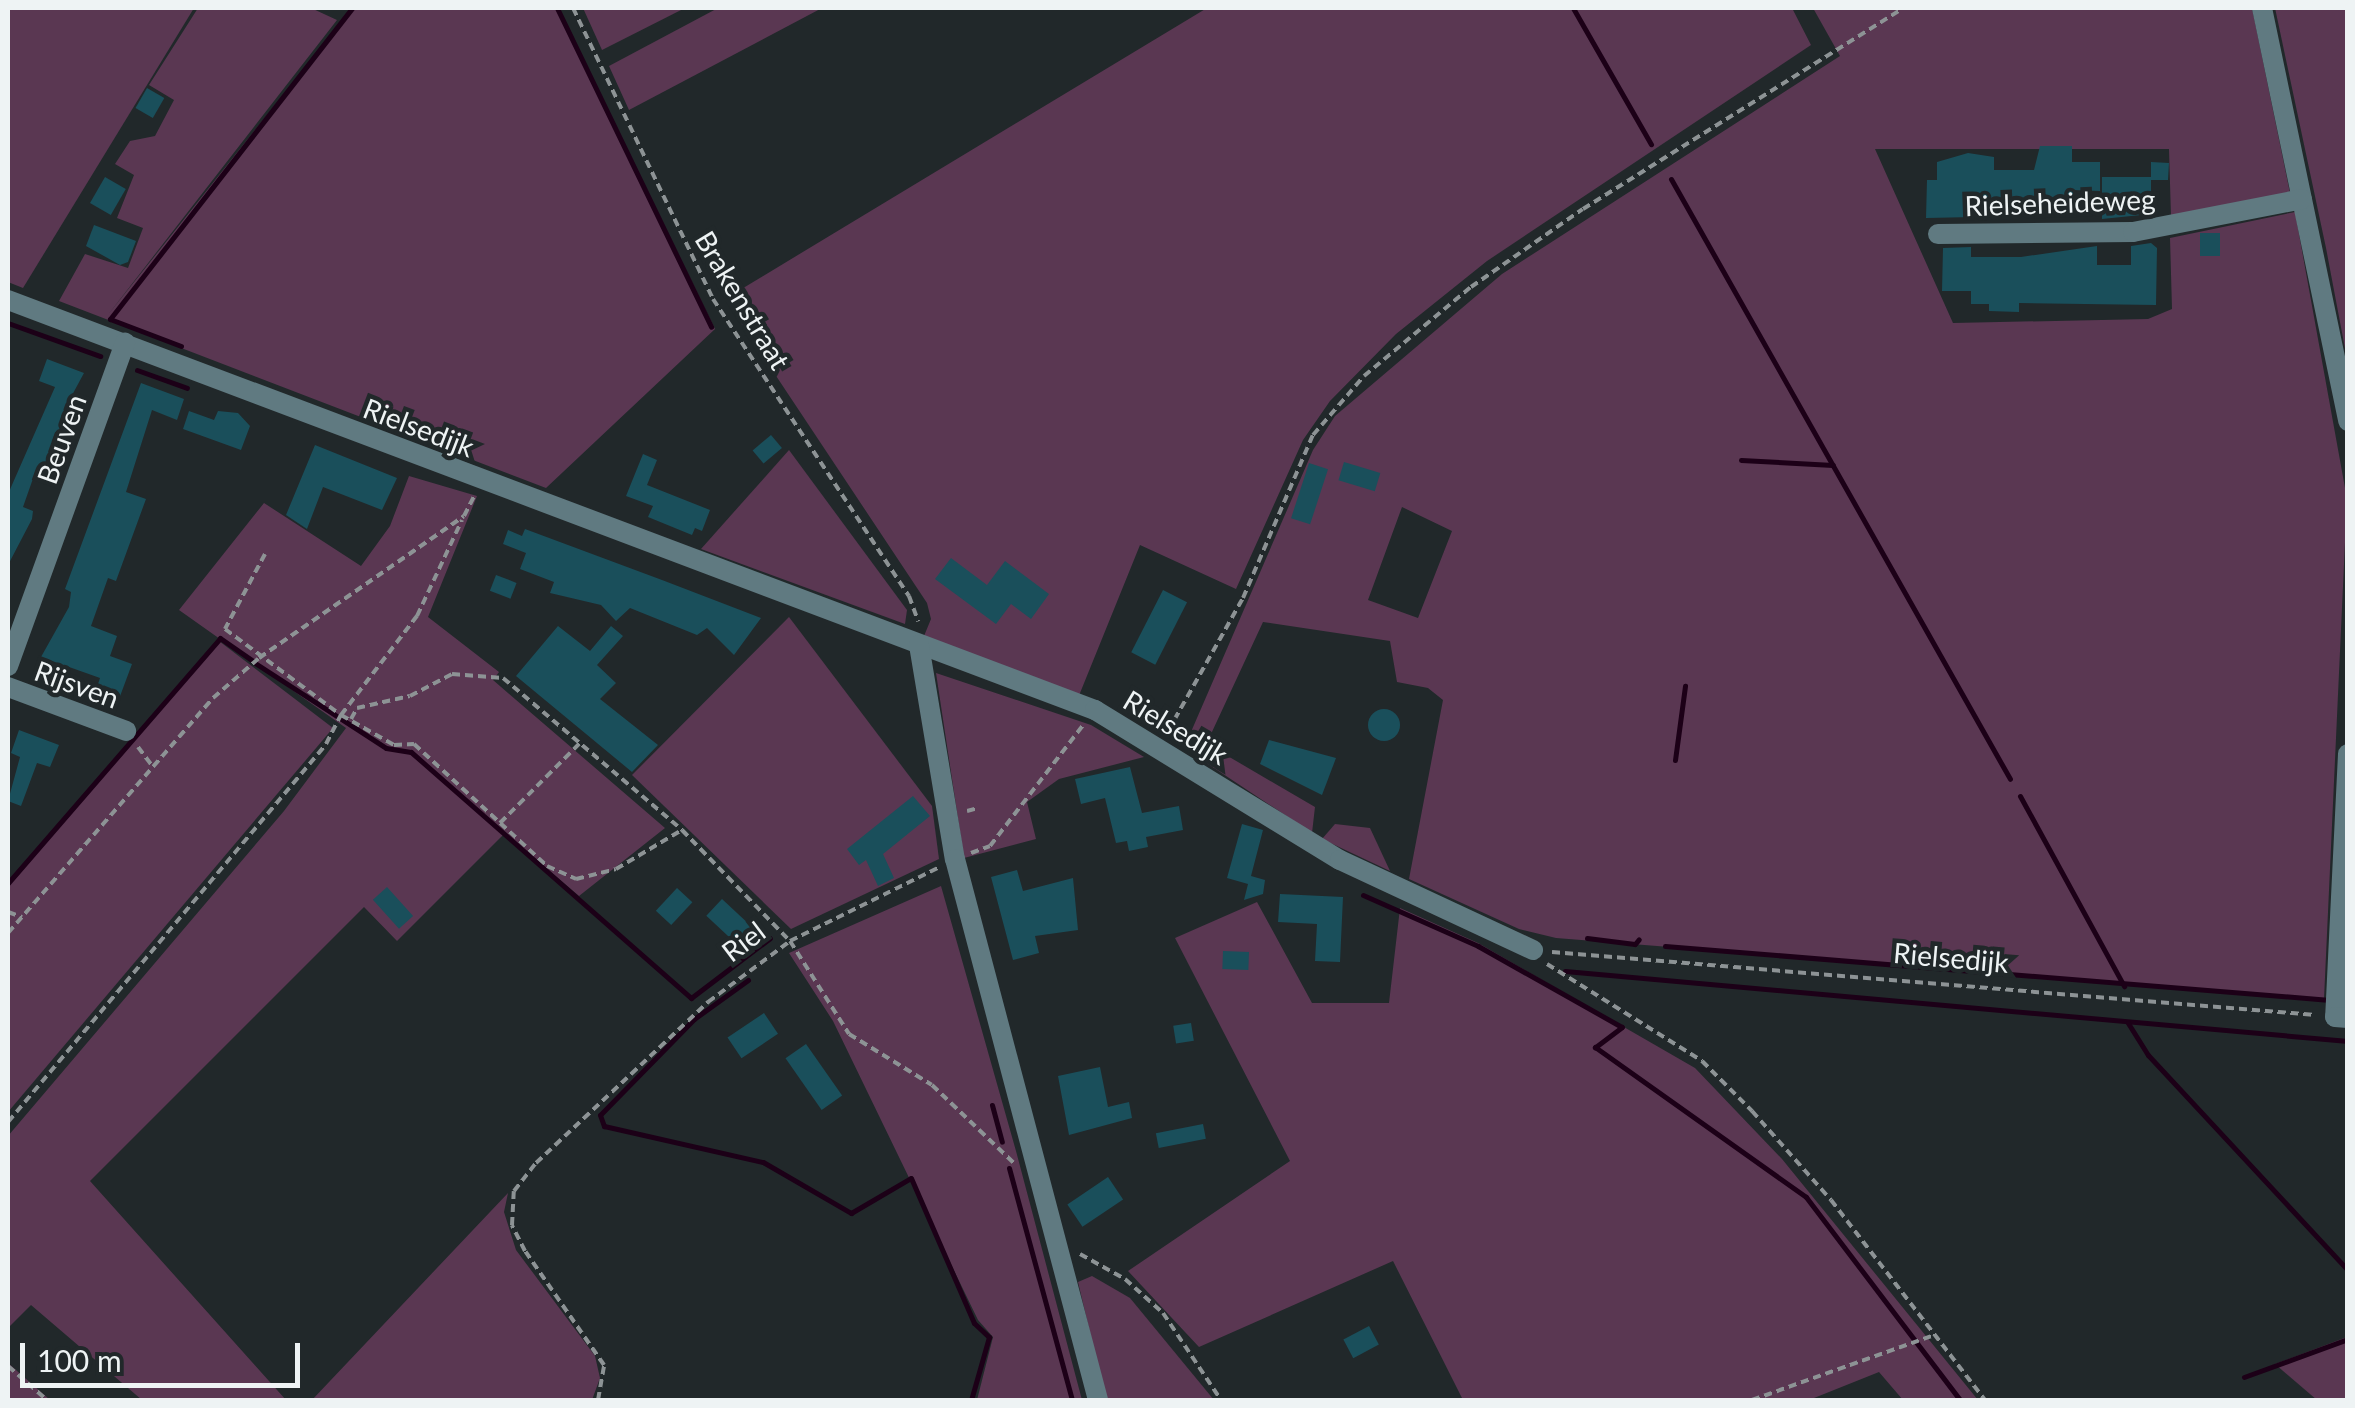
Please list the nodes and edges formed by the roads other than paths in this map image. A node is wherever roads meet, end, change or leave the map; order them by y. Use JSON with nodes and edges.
{"nodes":[{"id":1,"x":2262,"y":8,"type":"edge"},
{"id":2,"x":2302,"y":199,"type":"junction"},
{"id":3,"x":1938,"y":234,"type":"dead end"},
{"id":4,"x":8,"y":300,"type":"edge"},
{"id":5,"x":126,"y":343,"type":"junction"},
{"id":6,"x":2348,"y":421,"type":"edge"},
{"id":7,"x":919,"y":644,"type":"junction"},
{"id":8,"x":8,"y":666,"type":"edge"},
{"id":9,"x":8,"y":687,"type":"edge"},
{"id":10,"x":130,"y":737,"type":"road end"},
{"id":11,"x":2348,"y":754,"type":"edge"},
{"id":12,"x":1533,"y":950,"type":"road end"},
{"id":13,"x":2341,"y":1018,"type":"edge"},
{"id":14,"x":1098,"y":1400,"type":"edge"}],
"edges":[{"from":1,"to":2,"type":"street"},
{"from":2,"to":3,"type":"street","name":"Rielseheideweg"},
{"from":2,"to":6,"type":"street"},
{"from":4,"to":5,"type":"street","name":"Rielsedijk"},
{"from":5,"to":7,"type":"street","name":"Rielsedijk"},
{"from":5,"to":8,"type":"street","name":"Beuven"},
{"from":7,"to":12,"type":"street","name":"Rielsedijk"},
{"from":7,"to":14,"type":"street"},
{"from":9,"to":10,"type":"street","name":"Rijsven"},
{"from":11,"to":13,"type":"street"}]}
